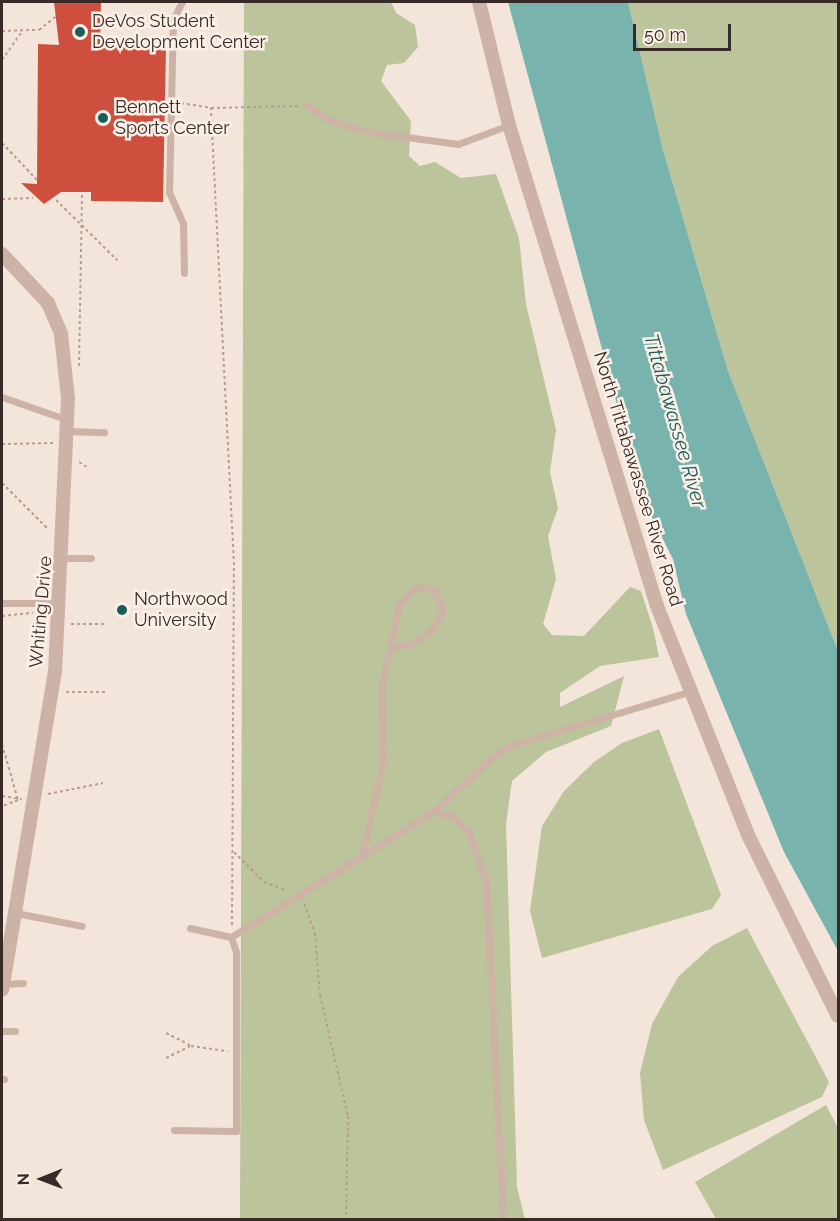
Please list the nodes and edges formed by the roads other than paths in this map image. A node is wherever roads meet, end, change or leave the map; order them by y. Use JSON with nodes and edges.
{"nodes":[{"id":1,"x":182,"y":2,"type":"edge"},
{"id":2,"x":479,"y":2,"type":"edge"},
{"id":3,"x":308,"y":105,"type":"road end"},
{"id":4,"x":509,"y":125,"type":"junction"},
{"id":5,"x":2,"y":254,"type":"edge"},
{"id":6,"x":184,"y":273,"type":"dead end"},
{"id":7,"x":2,"y":397,"type":"edge"},
{"id":8,"x":68,"y":425,"type":"junction"},
{"id":9,"x":104,"y":432,"type":"dead end"},
{"id":10,"x":64,"y":558,"type":"junction"},
{"id":11,"x":91,"y":558,"type":"dead end"},
{"id":12,"x":2,"y":603,"type":"edge"},
{"id":13,"x":61,"y":603,"type":"junction"},
{"id":14,"x":390,"y":647,"type":"junction"},
{"id":15,"x":692,"y":691,"type":"junction"},
{"id":16,"x":434,"y":811,"type":"junction"},
{"id":17,"x":361,"y":858,"type":"junction"},
{"id":18,"x":16,"y":913,"type":"junction"},
{"id":19,"x":82,"y":926,"type":"dead end"},
{"id":20,"x":190,"y":928,"type":"dead end"},
{"id":21,"x":231,"y":937,"type":"junction"},
{"id":22,"x":23,"y":983,"type":"dead end"},
{"id":23,"x":2,"y":987,"type":"edge"},
{"id":24,"x":838,"y":1016,"type":"edge"},
{"id":25,"x":2,"y":1031,"type":"edge"},
{"id":26,"x":15,"y":1031,"type":"dead end"},
{"id":27,"x":174,"y":1130,"type":"dead end"},
{"id":28,"x":503,"y":1220,"type":"edge"}],
"edges":[{"from":1,"to":6,"type":"lane"},
{"from":2,"to":4,"type":"street","name":"North Tittabawassee River Road"},
{"from":3,"to":4,"type":"lane"},
{"from":4,"to":15,"type":"street","name":"North Tittabawassee River Road"},
{"from":5,"to":8,"type":"street","name":"Whiting Drive"},
{"from":7,"to":8,"type":"lane"},
{"from":8,"to":9,"type":"lane"},
{"from":8,"to":10,"type":"street","name":"Whiting Drive"},
{"from":10,"to":11,"type":"lane"},
{"from":10,"to":13,"type":"street","name":"Whiting Drive"},
{"from":12,"to":13,"type":"lane"},
{"from":13,"to":18,"type":"street","name":"Whiting Drive"},
{"from":14,"to":14,"type":"lane"},
{"from":14,"to":17,"type":"lane"},
{"from":15,"to":16,"type":"lane"},
{"from":15,"to":24,"type":"street","name":"North Tittabawassee River Road"},
{"from":16,"to":17,"type":"lane"},
{"from":16,"to":28,"type":"lane"},
{"from":17,"to":21,"type":"lane"},
{"from":18,"to":19,"type":"lane"},
{"from":18,"to":23,"type":"street","name":"Whiting Drive"},
{"from":20,"to":21,"type":"lane"},
{"from":21,"to":27,"type":"lane"},
{"from":22,"to":23,"type":"lane"},
{"from":25,"to":26,"type":"lane"}]}
